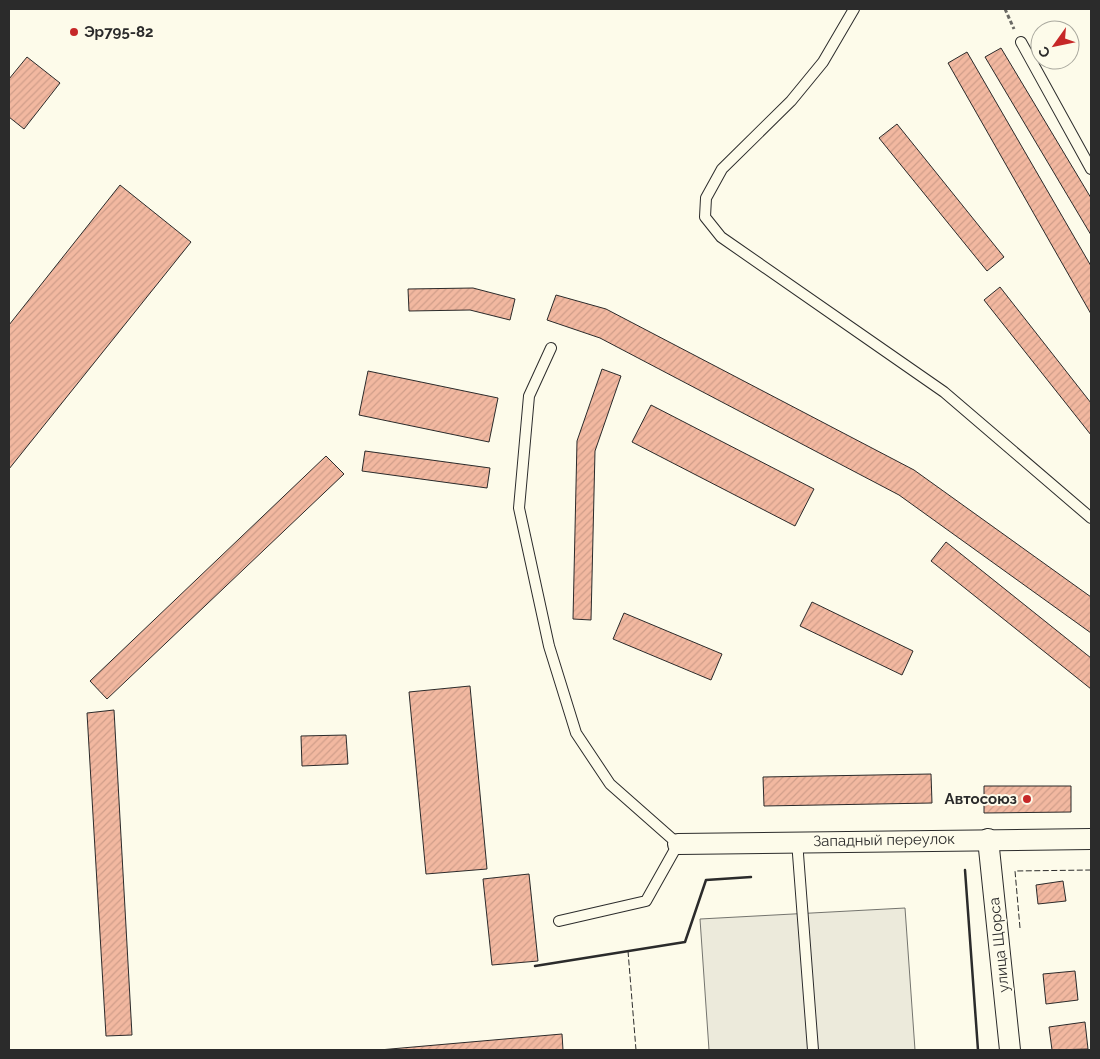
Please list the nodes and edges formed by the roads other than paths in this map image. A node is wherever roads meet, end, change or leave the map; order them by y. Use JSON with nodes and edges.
{"nodes":[{"id":1,"x":854,"y":9,"type":"edge"},
{"id":2,"x":1020,"y":42,"type":"road end"},
{"id":3,"x":1091,"y":169,"type":"edge"},
{"id":4,"x":551,"y":348,"type":"dead end"},
{"id":5,"x":1091,"y":518,"type":"edge"},
{"id":6,"x":988,"y":839,"type":"junction"},
{"id":7,"x":1091,"y":839,"type":"edge"},
{"id":8,"x":797,"y":841,"type":"junction"},
{"id":9,"x":678,"y":844,"type":"junction"},
{"id":10,"x":559,"y":921,"type":"dead end"},
{"id":11,"x":813,"y":1050,"type":"edge"},
{"id":12,"x":1010,"y":1050,"type":"edge"}],
"edges":[{"from":1,"to":5,"type":"lane"},
{"from":2,"to":3,"type":"lane"},
{"from":4,"to":9,"type":"lane"},
{"from":6,"to":7,"type":"street","name":"Западный переулок"},
{"from":6,"to":8,"type":"street","name":"Западный переулок"},
{"from":6,"to":12,"type":"street","name":"улица Щорса"},
{"from":8,"to":9,"type":"street","name":"Западный переулок"},
{"from":8,"to":11,"type":"lane"},
{"from":9,"to":10,"type":"lane"}]}
